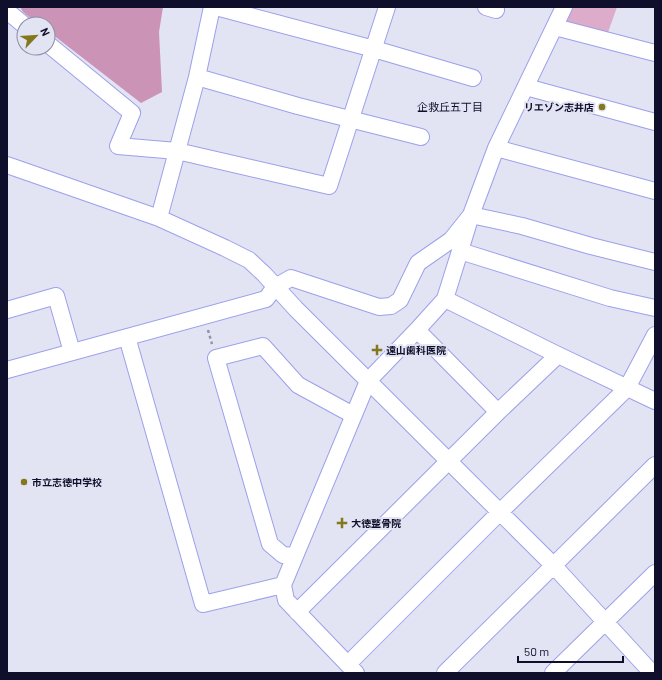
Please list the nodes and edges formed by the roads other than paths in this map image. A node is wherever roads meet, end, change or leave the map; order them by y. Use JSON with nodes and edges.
{"nodes":[{"id":1,"x":212,"y":7,"type":"edge"},
{"id":2,"x":216,"y":7,"type":"edge"},
{"id":3,"x":387,"y":7,"type":"edge"},
{"id":4,"x":564,"y":7,"type":"edge"},
{"id":5,"x":7,"y":11,"type":"edge"},
{"id":6,"x":16,"y":18,"type":"edge"},
{"id":7,"x":555,"y":27,"type":"junction"},
{"id":8,"x":374,"y":49,"type":"junction"},
{"id":9,"x":56,"y":51,"type":"edge"},
{"id":10,"x":655,"y":52,"type":"edge"},
{"id":11,"x":197,"y":77,"type":"junction"},
{"id":12,"x":472,"y":78,"type":"dead end"},
{"id":13,"x":526,"y":87,"type":"junction"},
{"id":14,"x":352,"y":120,"type":"junction"},
{"id":15,"x":655,"y":122,"type":"edge"},
{"id":16,"x":421,"y":137,"type":"dead end"},
{"id":17,"x":496,"y":148,"type":"junction"},
{"id":18,"x":177,"y":151,"type":"junction"},
{"id":19,"x":7,"y":165,"type":"edge"},
{"id":20,"x":655,"y":190,"type":"edge"},
{"id":21,"x":471,"y":215,"type":"junction"},
{"id":22,"x":159,"y":218,"type":"junction"},
{"id":23,"x":460,"y":252,"type":"junction"},
{"id":24,"x":655,"y":262,"type":"edge"},
{"id":25,"x":275,"y":287,"type":"junction"},
{"id":26,"x":445,"y":299,"type":"junction"},
{"id":27,"x":655,"y":308,"type":"edge"},
{"id":28,"x":7,"y":310,"type":"edge"},
{"id":29,"x":417,"y":330,"type":"junction"},
{"id":30,"x":655,"y":335,"type":"edge"},
{"id":31,"x":127,"y":337,"type":"junction"},
{"id":32,"x":72,"y":352,"type":"junction"},
{"id":33,"x":558,"y":355,"type":"junction"},
{"id":34,"x":7,"y":370,"type":"edge"},
{"id":35,"x":368,"y":381,"type":"junction"},
{"id":36,"x":627,"y":388,"type":"junction"},
{"id":37,"x":655,"y":401,"type":"edge"},
{"id":38,"x":498,"y":412,"type":"junction"},
{"id":39,"x":354,"y":415,"type":"junction"},
{"id":40,"x":448,"y":462,"type":"junction"},
{"id":41,"x":655,"y":465,"type":"edge"},
{"id":42,"x":500,"y":512,"type":"junction"},
{"id":43,"x":294,"y":556,"type":"junction"},
{"id":44,"x":554,"y":566,"type":"junction"},
{"id":45,"x":655,"y":573,"type":"edge"},
{"id":46,"x":283,"y":585,"type":"junction"},
{"id":47,"x":297,"y":612,"type":"junction"},
{"id":48,"x":606,"y":622,"type":"junction"},
{"id":49,"x":352,"y":669,"type":"edge"},
{"id":50,"x":445,"y":673,"type":"edge"},
{"id":51,"x":553,"y":673,"type":"edge"},
{"id":52,"x":652,"y":673,"type":"edge"}],
"edges":[{"from":1,"to":11,"type":"street"},
{"from":2,"to":8,"type":"street"},
{"from":3,"to":8,"type":"street"},
{"from":4,"to":7,"type":"street"},
{"from":5,"to":6,"type":"street"},
{"from":7,"to":10,"type":"street"},
{"from":7,"to":13,"type":"street"},
{"from":8,"to":12,"type":"street"},
{"from":8,"to":14,"type":"street"},
{"from":9,"to":18,"type":"street"},
{"from":11,"to":14,"type":"street"},
{"from":11,"to":18,"type":"street"},
{"from":13,"to":15,"type":"street"},
{"from":13,"to":17,"type":"street"},
{"from":14,"to":16,"type":"street"},
{"from":14,"to":18,"type":"street"},
{"from":17,"to":20,"type":"street"},
{"from":17,"to":21,"type":"street"},
{"from":18,"to":22,"type":"street"},
{"from":19,"to":22,"type":"street"},
{"from":21,"to":23,"type":"street"},
{"from":21,"to":24,"type":"street"},
{"from":21,"to":25,"type":"street"},
{"from":22,"to":25,"type":"street"},
{"from":23,"to":26,"type":"street"},
{"from":23,"to":27,"type":"street"},
{"from":25,"to":31,"type":"street"},
{"from":25,"to":35,"type":"street"},
{"from":26,"to":29,"type":"street"},
{"from":26,"to":33,"type":"street"},
{"from":28,"to":32,"type":"street"},
{"from":29,"to":35,"type":"street"},
{"from":29,"to":38,"type":"street"},
{"from":30,"to":36,"type":"street"},
{"from":31,"to":32,"type":"street"},
{"from":31,"to":46,"type":"street"},
{"from":32,"to":34,"type":"street"},
{"from":33,"to":36,"type":"street"},
{"from":33,"to":38,"type":"street"},
{"from":35,"to":39,"type":"street"},
{"from":35,"to":40,"type":"street"},
{"from":36,"to":37,"type":"street"},
{"from":36,"to":42,"type":"street"},
{"from":38,"to":40,"type":"street"},
{"from":39,"to":43,"type":"street"},
{"from":39,"to":43,"type":"street"},
{"from":40,"to":42,"type":"street"},
{"from":40,"to":47,"type":"street"},
{"from":41,"to":44,"type":"street"},
{"from":42,"to":44,"type":"street"},
{"from":42,"to":49,"type":"street"},
{"from":43,"to":46,"type":"street"},
{"from":44,"to":48,"type":"street"},
{"from":44,"to":50,"type":"street"},
{"from":45,"to":48,"type":"street"},
{"from":46,"to":47,"type":"street"},
{"from":47,"to":49,"type":"street"},
{"from":48,"to":51,"type":"street"},
{"from":48,"to":52,"type":"street"}]}
